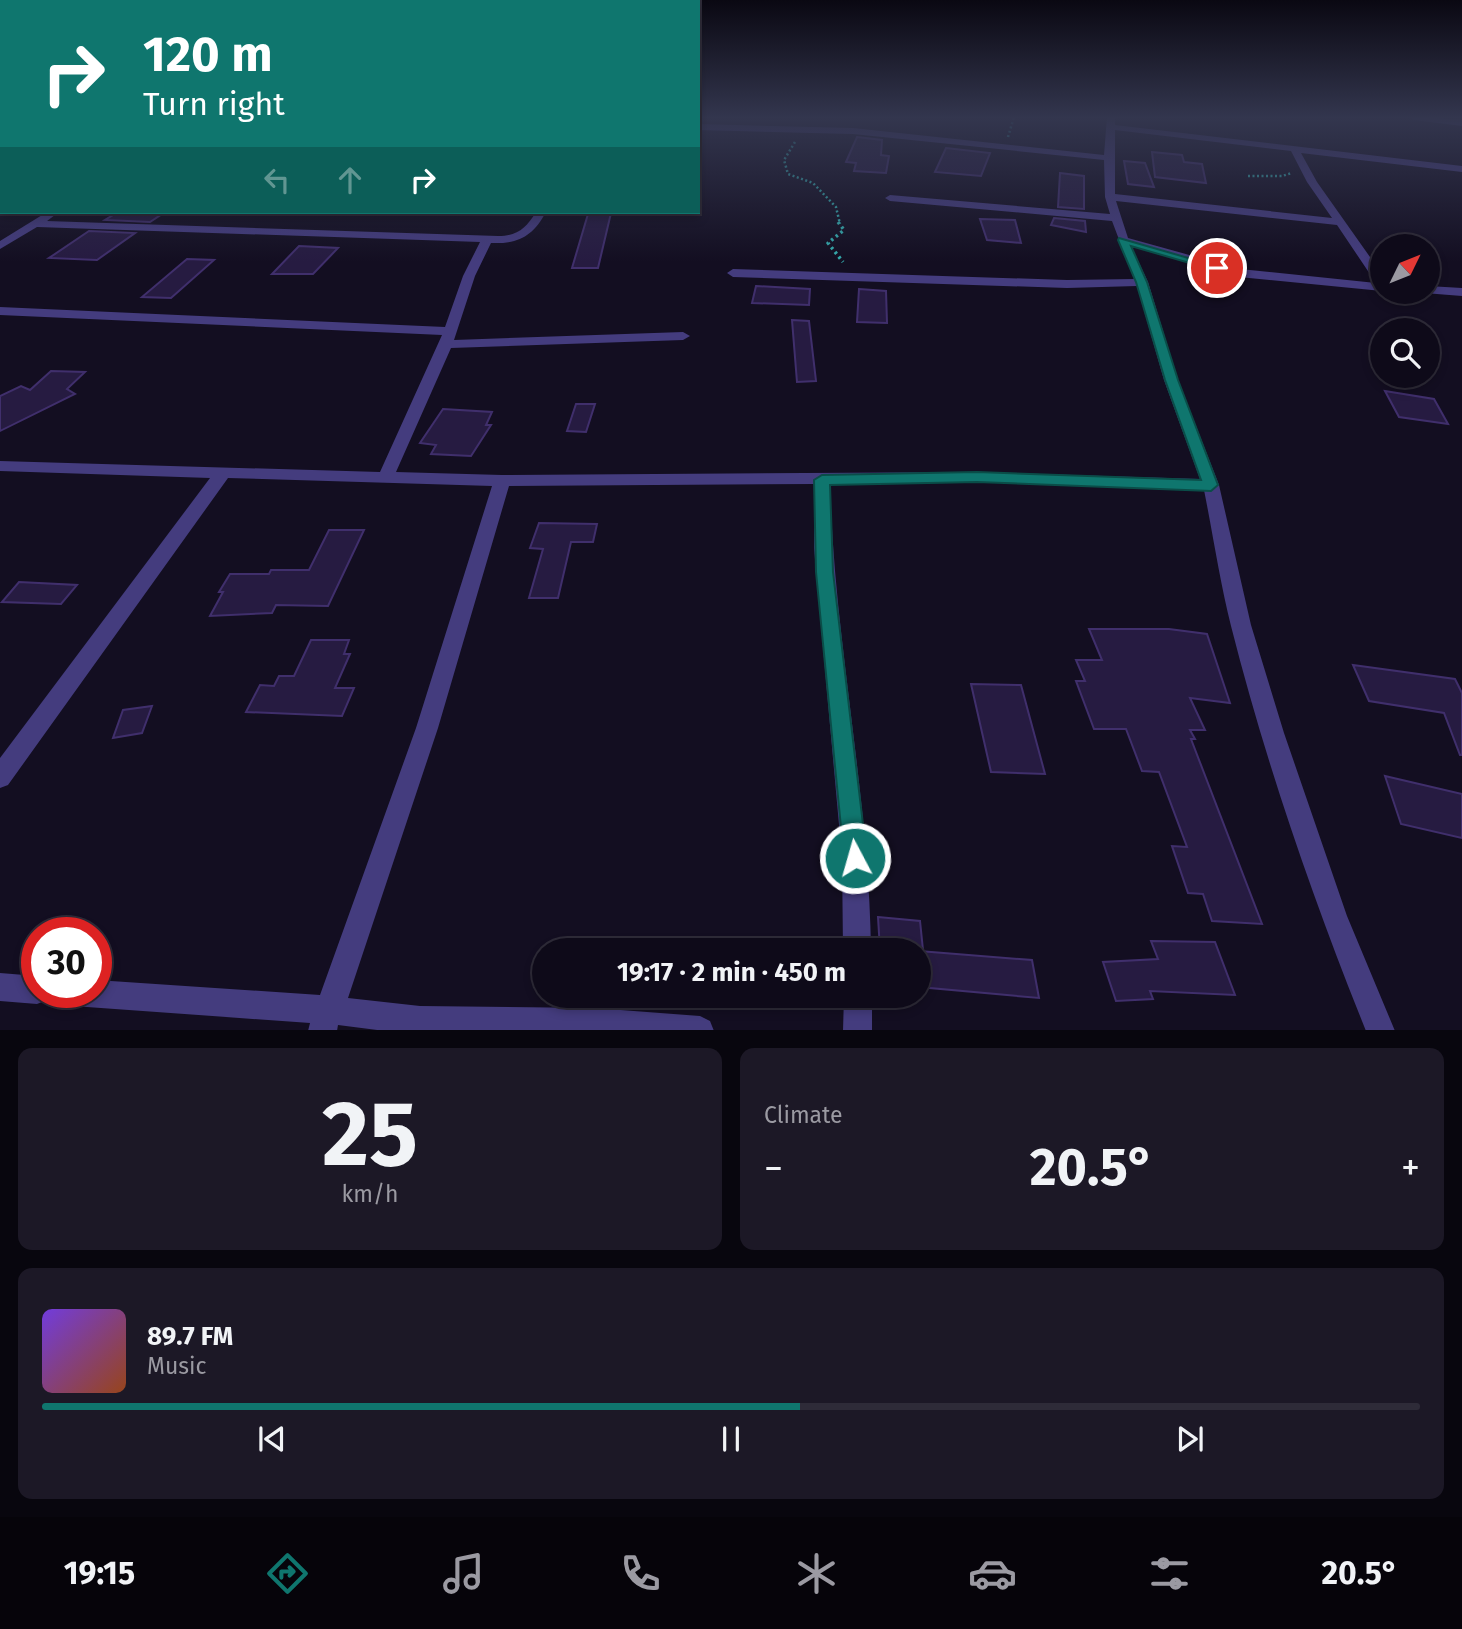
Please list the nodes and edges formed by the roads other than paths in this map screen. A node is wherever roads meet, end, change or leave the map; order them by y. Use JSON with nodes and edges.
{"nodes":[{"id":1,"x":1110,"y":165,"type":"edge"},
{"id":2,"x":1303,"y":165,"type":"edge"},
{"id":3,"x":1429,"y":165,"type":"edge"},
{"id":4,"x":1462,"y":169,"type":"edge"},
{"id":5,"x":1110,"y":197,"type":"junction"},
{"id":6,"x":890,"y":198,"type":"dead end"},
{"id":7,"x":51,"y":214,"type":"edge"},
{"id":8,"x":540,"y":214,"type":"edge"},
{"id":9,"x":1116,"y":218,"type":"junction"},
{"id":10,"x":1340,"y":222,"type":"junction"},
{"id":11,"x":37,"y":224,"type":"junction"},
{"id":12,"x":487,"y":239,"type":"junction"},
{"id":13,"x":1123,"y":240,"type":"junction"},
{"id":14,"x":0,"y":246,"type":"edge"},
{"id":15,"x":1370,"y":267,"type":"edge"},
{"id":16,"x":733,"y":273,"type":"dead end"},
{"id":17,"x":1142,"y":282,"type":"junction"},
{"id":18,"x":1370,"y":284,"type":"edge"},
{"id":19,"x":1440,"y":291,"type":"edge"},
{"id":20,"x":1462,"y":292,"type":"edge"},
{"id":21,"x":0,"y":312,"type":"edge"},
{"id":22,"x":683,"y":336,"type":"dead end"},
{"id":23,"x":448,"y":338,"type":"junction"},
{"id":24,"x":0,"y":466,"type":"edge"},
{"id":25,"x":222,"y":474,"type":"junction"},
{"id":26,"x":386,"y":478,"type":"junction"},
{"id":27,"x":822,"y":480,"type":"junction"},
{"id":28,"x":502,"y":481,"type":"junction"},
{"id":29,"x":1211,"y":485,"type":"junction"},
{"id":30,"x":0,"y":776,"type":"edge"},
{"id":31,"x":857,"y":938,"type":"edge"},
{"id":32,"x":0,"y":987,"type":"edge"},
{"id":33,"x":21,"y":989,"type":"edge"},
{"id":34,"x":112,"y":996,"type":"edge"},
{"id":35,"x":858,"y":1008,"type":"edge"},
{"id":36,"x":325,"y":1021,"type":"edge"},
{"id":37,"x":688,"y":1030,"type":"edge"},
{"id":38,"x":857,"y":1030,"type":"edge"},
{"id":39,"x":1381,"y":1030,"type":"edge"}],
"edges":[{"from":1,"to":5,"type":"street"},
{"from":2,"to":10,"type":"street"},
{"from":3,"to":4,"type":"street"},
{"from":5,"to":9,"type":"street"},
{"from":5,"to":10,"type":"street"},
{"from":6,"to":9,"type":"street"},
{"from":7,"to":11,"type":"street"},
{"from":8,"to":12,"type":"street"},
{"from":9,"to":13,"type":"street"},
{"from":10,"to":15,"type":"street"},
{"from":11,"to":12,"type":"street"},
{"from":11,"to":14,"type":"street"},
{"from":12,"to":23,"type":"street"},
{"from":13,"to":17,"type":"street"},
{"from":13,"to":18,"type":"street"},
{"from":16,"to":17,"type":"street"},
{"from":17,"to":29,"type":"street"},
{"from":19,"to":20,"type":"street"},
{"from":21,"to":23,"type":"street"},
{"from":22,"to":23,"type":"street"},
{"from":23,"to":26,"type":"street"},
{"from":24,"to":25,"type":"street"},
{"from":25,"to":26,"type":"street"},
{"from":25,"to":30,"type":"street"},
{"from":26,"to":28,"type":"street"},
{"from":27,"to":28,"type":"street"},
{"from":27,"to":29,"type":"street"},
{"from":27,"to":31,"type":"street"},
{"from":28,"to":36,"type":"street"},
{"from":29,"to":39,"type":"street"},
{"from":32,"to":33,"type":"street"},
{"from":34,"to":36,"type":"street"},
{"from":35,"to":38,"type":"street"},
{"from":36,"to":37,"type":"street"}]}
